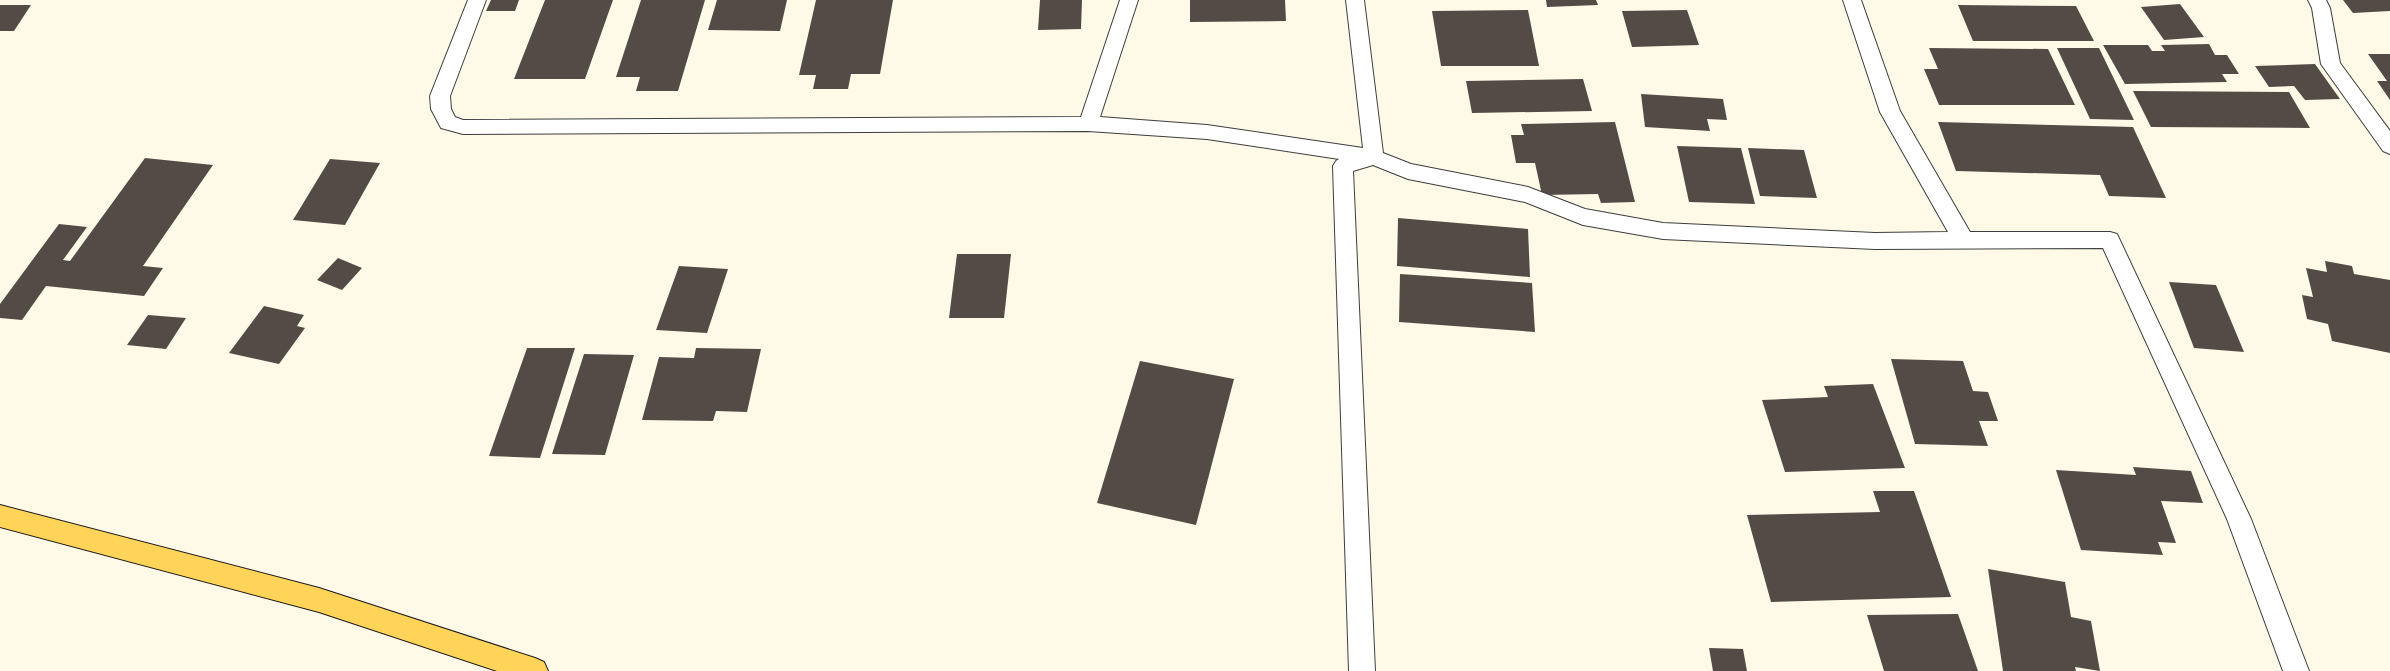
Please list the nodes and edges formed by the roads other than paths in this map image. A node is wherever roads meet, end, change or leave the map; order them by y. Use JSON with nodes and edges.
{"nodes":[{"id":1,"x":477,"y":0,"type":"edge"},
{"id":2,"x":1129,"y":0,"type":"edge"},
{"id":3,"x":1356,"y":0,"type":"edge"},
{"id":4,"x":1852,"y":0,"type":"edge"},
{"id":5,"x":2317,"y":0,"type":"edge"},
{"id":6,"x":1088,"y":124,"type":"junction"},
{"id":7,"x":2390,"y":146,"type":"edge"},
{"id":8,"x":1374,"y":157,"type":"junction"},
{"id":9,"x":1964,"y":241,"type":"junction"},
{"id":10,"x":0,"y":516,"type":"edge"},
{"id":11,"x":535,"y":671,"type":"edge"},
{"id":12,"x":1362,"y":671,"type":"edge"},
{"id":13,"x":2296,"y":671,"type":"edge"}],
"edges":[{"from":1,"to":6,"type":"street"},
{"from":2,"to":6,"type":"street"},
{"from":3,"to":8,"type":"street"},
{"from":4,"to":9,"type":"street"},
{"from":5,"to":7,"type":"street"},
{"from":6,"to":8,"type":"street"},
{"from":8,"to":9,"type":"street"},
{"from":8,"to":12,"type":"street"},
{"from":9,"to":13,"type":"street"},
{"from":10,"to":11,"type":"main road"}]}
